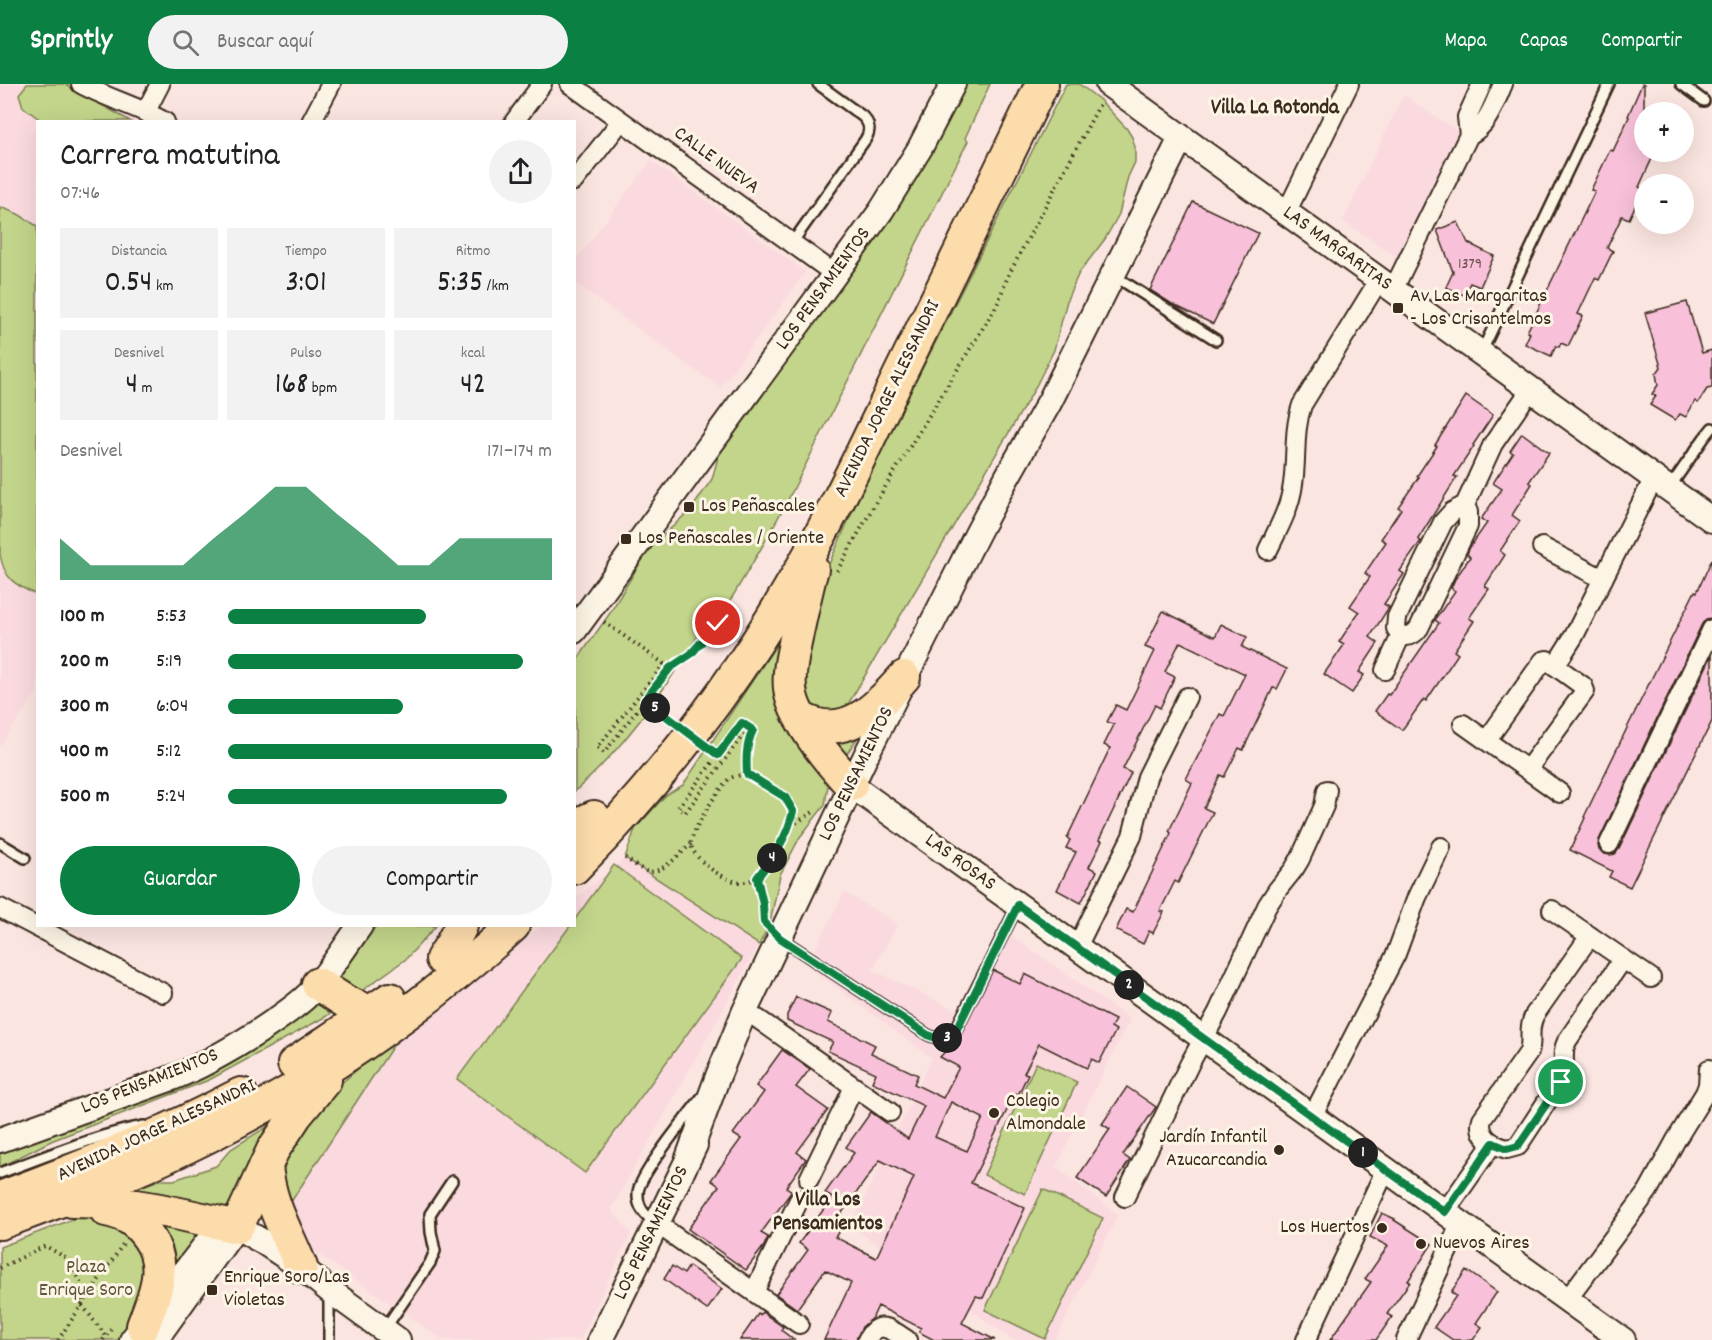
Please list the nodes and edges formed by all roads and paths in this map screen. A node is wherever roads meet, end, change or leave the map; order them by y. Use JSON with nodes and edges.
{"nodes":[{"id":1,"x":81,"y":84,"type":"edge"},
{"id":2,"x":160,"y":84,"type":"edge"},
{"id":3,"x":331,"y":84,"type":"edge"},
{"id":4,"x":542,"y":84,"type":"edge"},
{"id":5,"x":570,"y":84,"type":"edge"},
{"id":6,"x":818,"y":84,"type":"edge"},
{"id":7,"x":953,"y":84,"type":"edge"},
{"id":8,"x":1018,"y":84,"type":"edge"},
{"id":9,"x":1042,"y":84,"type":"edge"},
{"id":10,"x":1349,"y":84,"type":"edge"},
{"id":11,"x":1482,"y":84,"type":"edge"},
{"id":12,"x":1503,"y":84,"type":"edge"},
{"id":13,"x":1609,"y":84,"type":"edge"},
{"id":14,"x":1681,"y":84,"type":"edge"},
{"id":15,"x":1110,"y":85,"type":"edge"},
{"id":16,"x":102,"y":89,"type":"edge"},
{"id":17,"x":1704,"y":101,"type":"dead end"},
{"id":18,"x":146,"y":111,"type":"junction"},
{"id":19,"x":162,"y":120,"type":"edge"},
{"id":20,"x":312,"y":120,"type":"edge"},
{"id":21,"x":515,"y":120,"type":"edge"},
{"id":22,"x":621,"y":121,"type":"junction"},
{"id":23,"x":1469,"y":135,"type":"junction"},
{"id":24,"x":1181,"y":138,"type":"junction"},
{"id":25,"x":576,"y":179,"type":"edge"},
{"id":26,"x":1286,"y":213,"type":"junction"},
{"id":27,"x":792,"y":243,"type":"junction"},
{"id":28,"x":835,"y":274,"type":"junction"},
{"id":29,"x":1113,"y":275,"type":"junction"},
{"id":30,"x":1386,"y":285,"type":"junction"},
{"id":31,"x":1216,"y":340,"type":"dead end"},
{"id":32,"x":1480,"y":353,"type":"junction"},
{"id":33,"x":1531,"y":389,"type":"junction"},
{"id":34,"x":1050,"y":401,"type":"junction"},
{"id":35,"x":1712,"y":428,"type":"edge"},
{"id":36,"x":1661,"y":483,"type":"junction"},
{"id":37,"x":1465,"y":505,"type":"junction"},
{"id":38,"x":1712,"y":519,"type":"edge"},
{"id":39,"x":820,"y":536,"type":"junction"},
{"id":40,"x":1542,"y":547,"type":"dead end"},
{"id":41,"x":1268,"y":550,"type":"dead end"},
{"id":42,"x":1603,"y":579,"type":"junction"},
{"id":43,"x":832,"y":580,"type":"dead end"},
{"id":44,"x":720,"y":616,"type":"dead end"},
{"id":45,"x":579,"y":622,"type":"edge"},
{"id":46,"x":1712,"y":629,"type":"edge"},
{"id":47,"x":1401,"y":635,"type":"junction"},
{"id":48,"x":664,"y":664,"type":"junction"},
{"id":49,"x":1555,"y":666,"type":"junction"},
{"id":50,"x":670,"y":668,"type":"junction"},
{"id":51,"x":1385,"y":670,"type":"dead end"},
{"id":52,"x":904,"y":677,"type":"junction"},
{"id":53,"x":1187,"y":697,"type":"dead end"},
{"id":54,"x":645,"y":700,"type":"junction"},
{"id":55,"x":801,"y":718,"type":"junction"},
{"id":56,"x":1463,"y":724,"type":"dead end"},
{"id":57,"x":749,"y":727,"type":"junction"},
{"id":58,"x":1487,"y":740,"type":"junction"},
{"id":59,"x":718,"y":755,"type":"junction"},
{"id":60,"x":1528,"y":770,"type":"junction"},
{"id":61,"x":747,"y":774,"type":"junction"},
{"id":62,"x":857,"y":789,"type":"junction"},
{"id":63,"x":1327,"y":790,"type":"dead end"},
{"id":64,"x":1560,"y":793,"type":"dead end"},
{"id":65,"x":581,"y":826,"type":"edge"},
{"id":66,"x":0,"y":843,"type":"edge"},
{"id":67,"x":691,"y":844,"type":"junction"},
{"id":68,"x":1609,"y":844,"type":"dead end"},
{"id":69,"x":1441,"y":847,"type":"dead end"},
{"id":70,"x":25,"y":858,"type":"dead end"},
{"id":71,"x":624,"y":858,"type":"dead end"},
{"id":72,"x":576,"y":866,"type":"edge"},
{"id":73,"x":757,"y":878,"type":"junction"},
{"id":74,"x":1018,"y":905,"type":"junction"},
{"id":75,"x":0,"y":908,"type":"edge"},
{"id":76,"x":1552,"y":910,"type":"dead end"},
{"id":77,"x":36,"y":927,"type":"edge"},
{"id":78,"x":36,"y":927,"type":"edge"},
{"id":79,"x":359,"y":927,"type":"edge"},
{"id":80,"x":460,"y":927,"type":"edge"},
{"id":81,"x":481,"y":927,"type":"edge"},
{"id":82,"x":512,"y":927,"type":"edge"},
{"id":83,"x":1590,"y":936,"type":"junction"},
{"id":84,"x":786,"y":941,"type":"junction"},
{"id":85,"x":1077,"y":947,"type":"junction"},
{"id":86,"x":442,"y":959,"type":"junction"},
{"id":87,"x":1623,"y":959,"type":"junction"},
{"id":88,"x":1651,"y":978,"type":"dead end"},
{"id":89,"x":318,"y":984,"type":"junction"},
{"id":90,"x":163,"y":993,"type":"dead end"},
{"id":91,"x":372,"y":1013,"type":"junction"},
{"id":92,"x":758,"y":1019,"type":"junction"},
{"id":93,"x":1204,"y":1038,"type":"junction"},
{"id":94,"x":354,"y":1052,"type":"junction"},
{"id":95,"x":1709,"y":1069,"type":"dead end"},
{"id":96,"x":717,"y":1076,"type":"junction"},
{"id":97,"x":854,"y":1087,"type":"junction"},
{"id":98,"x":890,"y":1112,"type":"dead end"},
{"id":99,"x":203,"y":1114,"type":"junction"},
{"id":100,"x":1312,"y":1117,"type":"junction"},
{"id":101,"x":0,"y":1140,"type":"edge"},
{"id":102,"x":1493,"y":1143,"type":"junction"},
{"id":103,"x":688,"y":1158,"type":"junction"},
{"id":104,"x":266,"y":1165,"type":"junction"},
{"id":105,"x":1386,"y":1170,"type":"junction"},
{"id":106,"x":0,"y":1173,"type":"edge"},
{"id":107,"x":809,"y":1179,"type":"dead end"},
{"id":108,"x":452,"y":1181,"type":"dead end"},
{"id":109,"x":1125,"y":1197,"type":"dead end"},
{"id":110,"x":0,"y":1198,"type":"edge"},
{"id":111,"x":61,"y":1200,"type":"junction"},
{"id":112,"x":799,"y":1200,"type":"dead end"},
{"id":113,"x":1453,"y":1218,"type":"junction"},
{"id":114,"x":0,"y":1223,"type":"edge"},
{"id":115,"x":656,"y":1223,"type":"junction"},
{"id":116,"x":237,"y":1227,"type":"junction"},
{"id":117,"x":124,"y":1244,"type":"dead end"},
{"id":118,"x":301,"y":1267,"type":"junction"},
{"id":119,"x":0,"y":1268,"type":"edge"},
{"id":120,"x":329,"y":1290,"type":"junction"},
{"id":121,"x":754,"y":1292,"type":"junction"},
{"id":122,"x":1567,"y":1300,"type":"junction"},
{"id":123,"x":82,"y":1305,"type":"junction"},
{"id":124,"x":799,"y":1324,"type":"dead end"},
{"id":125,"x":137,"y":1332,"type":"edge"},
{"id":126,"x":391,"y":1335,"type":"edge"},
{"id":127,"x":104,"y":1338,"type":"edge"},
{"id":128,"x":328,"y":1339,"type":"edge"},
{"id":129,"x":904,"y":1339,"type":"edge"},
{"id":130,"x":58,"y":1340,"type":"edge"},
{"id":131,"x":600,"y":1340,"type":"edge"},
{"id":132,"x":867,"y":1340,"type":"edge"},
{"id":133,"x":1306,"y":1340,"type":"edge"},
{"id":134,"x":1406,"y":1340,"type":"edge"},
{"id":135,"x":1623,"y":1340,"type":"edge"}],
"edges":[{"from":1,"to":16,"type":"street"},
{"from":2,"to":18,"type":"street"},
{"from":3,"to":20,"type":"street"},
{"from":4,"to":21,"type":"street"},
{"from":5,"to":22,"type":"street","name":"CALLE NUEVA"},
{"from":6,"to":27,"type":"lane"},
{"from":7,"to":28,"type":"main road","name":"LOS PENSAMIENTOS"},
{"from":8,"to":65,"type":"highway","name":"AVENIDA JORGE ALESSANDRI"},
{"from":9,"to":39,"type":"highway","name":"AVENIDA JORGE ALESSANDRI"},
{"from":10,"to":26,"type":"street"},
{"from":11,"to":23,"type":"street"},
{"from":12,"to":23,"type":"street"},
{"from":13,"to":32,"type":"lane"},
{"from":14,"to":17,"type":"lane"},
{"from":15,"to":24,"type":"main road","name":"LAS MARGARITAS"},
{"from":15,"to":43,"type":"path"},
{"from":16,"to":18,"type":"street"},
{"from":18,"to":19,"type":"street"},
{"from":22,"to":25,"type":"street"},
{"from":22,"to":27,"type":"street","name":"CALLE NUEVA"},
{"from":23,"to":30,"type":"street"},
{"from":24,"to":26,"type":"main road","name":"LAS MARGARITAS"},
{"from":24,"to":29,"type":"main road","name":"LOS PENSAMIENTOS"},
{"from":26,"to":30,"type":"main road","name":"LAS MARGARITAS"},
{"from":27,"to":28,"type":"street","name":"CALLE NUEVA"},
{"from":28,"to":45,"type":"main road","name":"LOS PENSAMIENTOS"},
{"from":29,"to":31,"type":"lane"},
{"from":29,"to":34,"type":"main road","name":"LOS PENSAMIENTOS"},
{"from":30,"to":32,"type":"main road","name":"LAS MARGARITAS"},
{"from":30,"to":41,"type":"street"},
{"from":32,"to":33,"type":"main road","name":"LAS MARGARITAS"},
{"from":33,"to":36,"type":"main road","name":"LAS MARGARITAS"},
{"from":33,"to":37,"type":"street"},
{"from":34,"to":52,"type":"main road","name":"LOS PENSAMIENTOS"},
{"from":34,"to":62,"type":"main road","name":"LOS PENSAMIENTOS"},
{"from":35,"to":36,"type":"lane"},
{"from":36,"to":38,"type":"main road","name":"LAS MARGARITAS"},
{"from":36,"to":42,"type":"street"},
{"from":37,"to":47,"type":"street"},
{"from":37,"to":47,"type":"street"},
{"from":39,"to":55,"type":"highway"},
{"from":39,"to":72,"type":"highway","name":"AVENIDA JORGE ALESSANDRI"},
{"from":40,"to":42,"type":"street"},
{"from":42,"to":49,"type":"street"},
{"from":44,"to":50,"type":"path"},
{"from":45,"to":48,"type":"path"},
{"from":46,"to":68,"type":"street"},
{"from":47,"to":51,"type":"street"},
{"from":48,"to":50,"type":"path"},
{"from":48,"to":54,"type":"path"},
{"from":49,"to":58,"type":"street"},
{"from":49,"to":60,"type":"street"},
{"from":50,"to":54,"type":"path"},
{"from":52,"to":55,"type":"highway"},
{"from":52,"to":62,"type":"main road","name":"LOS PENSAMIENTOS"},
{"from":53,"to":85,"type":"street"},
{"from":54,"to":59,"type":"path","bridge":true},
{"from":55,"to":62,"type":"highway"},
{"from":56,"to":58,"type":"street"},
{"from":57,"to":59,"type":"path"},
{"from":57,"to":59,"type":"path"},
{"from":57,"to":61,"type":"path"},
{"from":58,"to":60,"type":"street"},
{"from":60,"to":64,"type":"street"},
{"from":61,"to":67,"type":"path"},
{"from":61,"to":73,"type":"path"},
{"from":62,"to":74,"type":"main road","name":"LAS ROSAS"},
{"from":62,"to":84,"type":"main road","name":"LOS PENSAMIENTOS"},
{"from":63,"to":93,"type":"street"},
{"from":66,"to":70,"type":"lane"},
{"from":67,"to":71,"type":"path"},
{"from":67,"to":73,"type":"path"},
{"from":69,"to":100,"type":"street"},
{"from":73,"to":84,"type":"path"},
{"from":74,"to":84,"type":"lane"},
{"from":74,"to":85,"type":"main road","name":"LAS ROSAS"},
{"from":75,"to":77,"type":"street"},
{"from":76,"to":83,"type":"street"},
{"from":78,"to":90,"type":"street"},
{"from":79,"to":89,"type":"main road","name":"LOS PENSAMIENTOS"},
{"from":80,"to":86,"type":"highway"},
{"from":81,"to":86,"type":"highway","name":"AVENIDA JORGE ALESSANDRI"},
{"from":82,"to":94,"type":"highway","name":"AVENIDA JORGE ALESSANDRI"},
{"from":83,"to":87,"type":"street"},
{"from":83,"to":102,"type":"street"},
{"from":84,"to":92,"type":"main road","name":"LOS PENSAMIENTOS"},
{"from":84,"to":96,"type":"main road","name":"LOS PENSAMIENTOS"},
{"from":85,"to":93,"type":"main road","name":"LAS ROSAS"},
{"from":86,"to":91,"type":"highway","name":"AVENIDA JORGE ALESSANDRI"},
{"from":87,"to":88,"type":"street"},
{"from":87,"to":102,"type":"street"},
{"from":89,"to":91,"type":"highway"},
{"from":89,"to":101,"type":"main road","name":"LOS PENSAMIENTOS"},
{"from":91,"to":99,"type":"highway","name":"AVENIDA JORGE ALESSANDRI"},
{"from":92,"to":97,"type":"street"},
{"from":92,"to":103,"type":"main road","name":"LOS PENSAMIENTOS"},
{"from":93,"to":100,"type":"main road","name":"LAS ROSAS"},
{"from":93,"to":109,"type":"street"},
{"from":94,"to":104,"type":"highway"},
{"from":94,"to":111,"type":"highway","name":"AVENIDA JORGE ALESSANDRI"},
{"from":95,"to":122,"type":"street"},
{"from":96,"to":103,"type":"main road","name":"LOS PENSAMIENTOS"},
{"from":96,"to":115,"type":"lane"},
{"from":97,"to":98,"type":"street"},
{"from":97,"to":107,"type":"street"},
{"from":99,"to":106,"type":"lane"},
{"from":99,"to":110,"type":"highway","name":"AVENIDA JORGE ALESSANDRI"},
{"from":100,"to":105,"type":"main road","name":"LAS ROSAS"},
{"from":102,"to":113,"type":"street"},
{"from":103,"to":115,"type":"main road","name":"LOS PENSAMIENTOS"},
{"from":104,"to":116,"type":"highway"},
{"from":104,"to":118,"type":"highway"},
{"from":105,"to":113,"type":"main road","name":"LAS ROSAS"},
{"from":105,"to":133,"type":"street"},
{"from":108,"to":126,"type":"lane"},
{"from":111,"to":114,"type":"highway","name":"AVENIDA JORGE ALESSANDRI"},
{"from":111,"to":116,"type":"highway"},
{"from":111,"to":125,"type":"highway"},
{"from":112,"to":121,"type":"street"},
{"from":113,"to":122,"type":"main road","name":"LAS ROSAS"},
{"from":113,"to":134,"type":"street"},
{"from":115,"to":121,"type":"street"},
{"from":115,"to":131,"type":"main road","name":"LOS PENSAMIENTOS"},
{"from":116,"to":118,"type":"main road"},
{"from":116,"to":125,"type":"main road"},
{"from":117,"to":123,"type":"path"},
{"from":118,"to":120,"type":"main road"},
{"from":119,"to":123,"type":"path"},
{"from":120,"to":126,"type":"main road"},
{"from":120,"to":128,"type":"lane"},
{"from":121,"to":124,"type":"street"},
{"from":122,"to":135,"type":"main road","name":"LAS ROSAS"},
{"from":123,"to":127,"type":"path"},
{"from":123,"to":130,"type":"path"},
{"from":125,"to":127,"type":"path"},
{"from":129,"to":132,"type":"street"}]}
